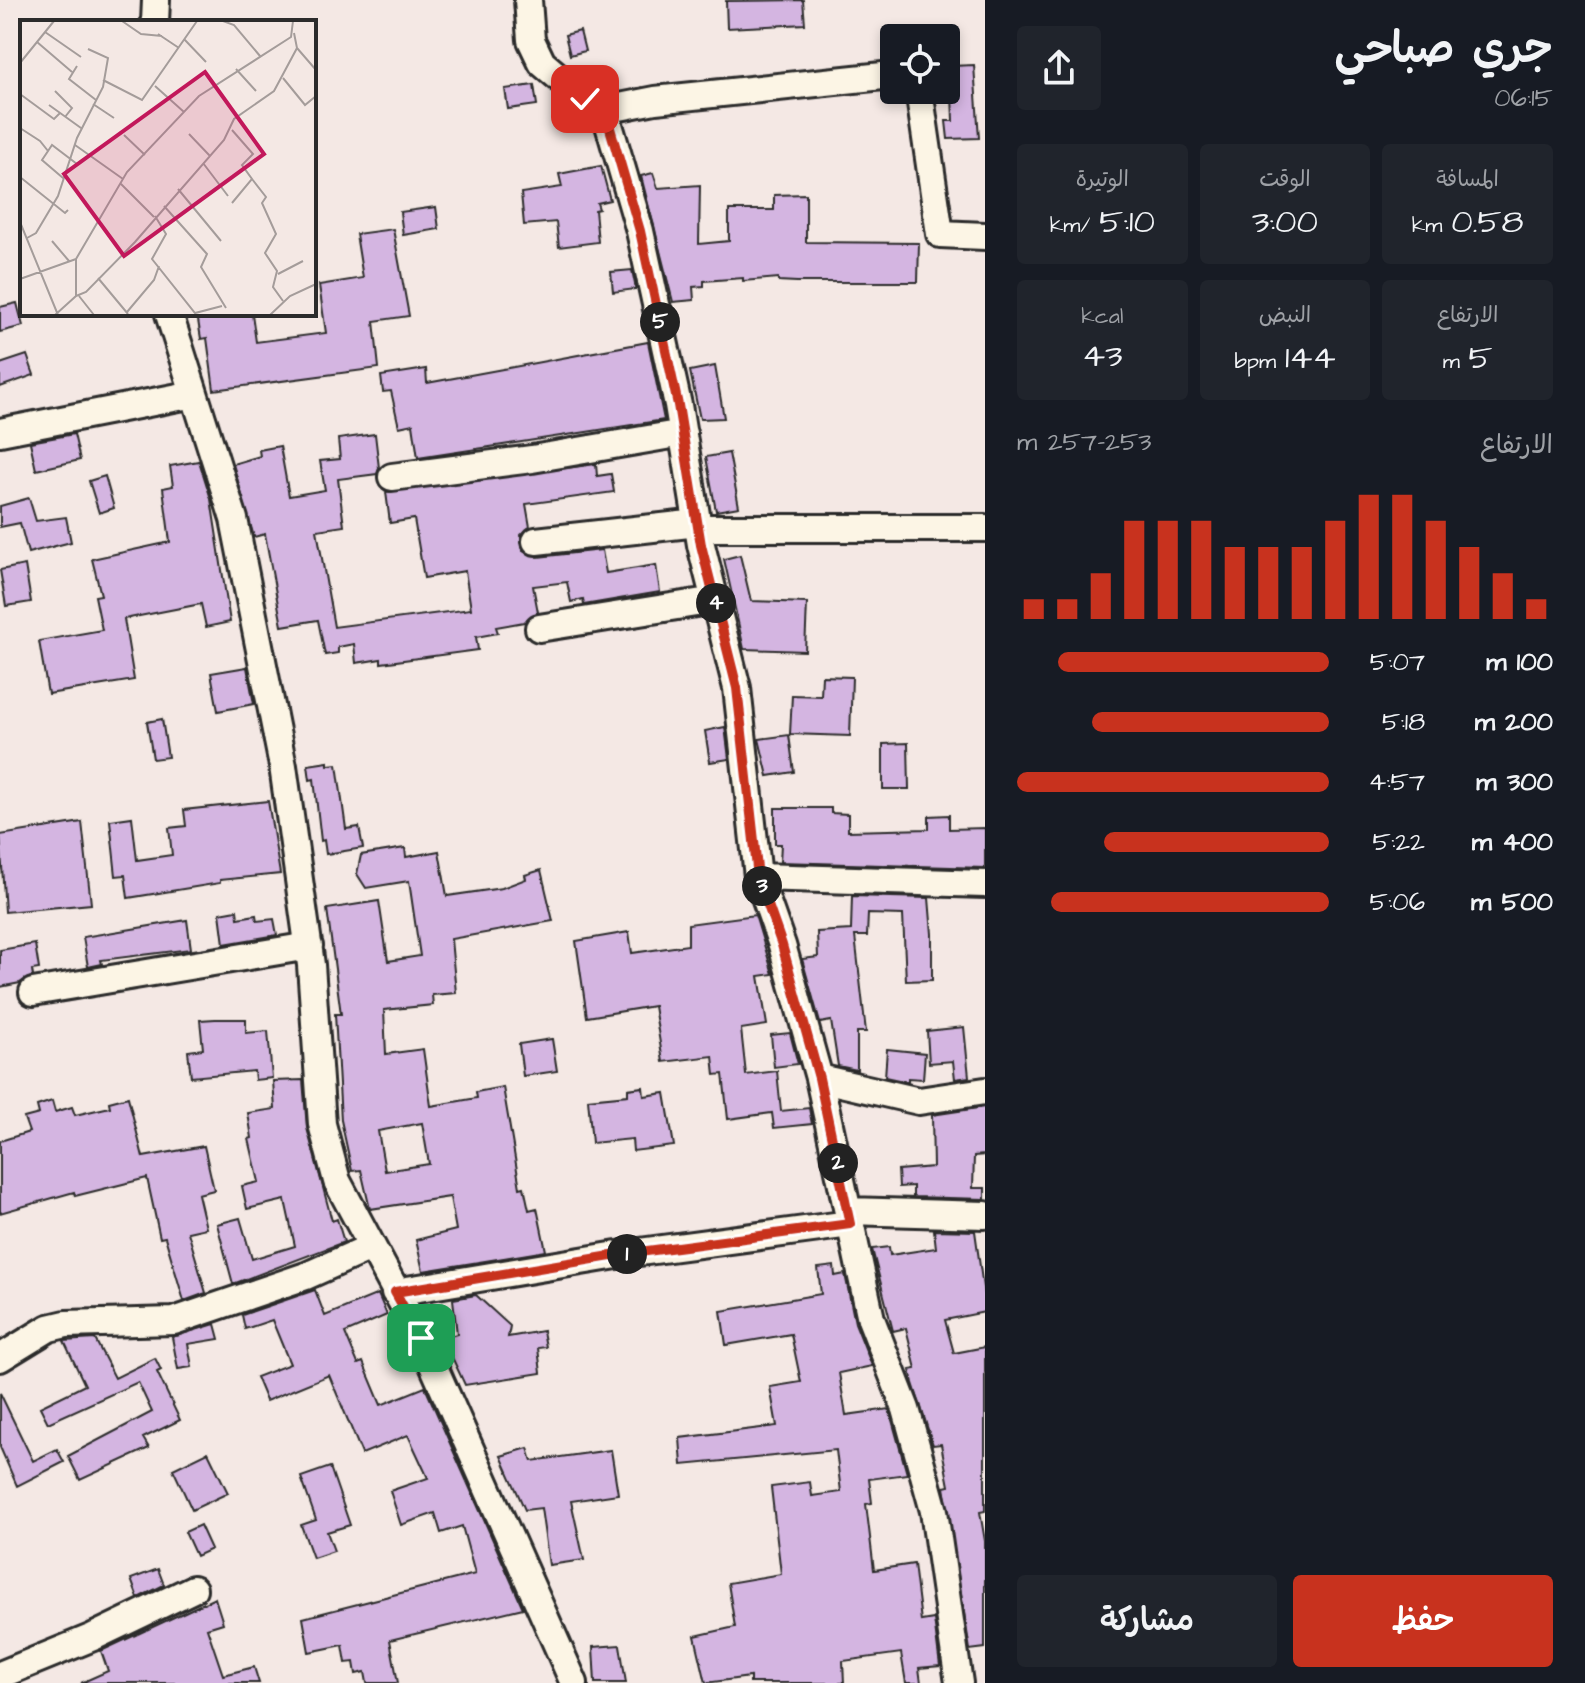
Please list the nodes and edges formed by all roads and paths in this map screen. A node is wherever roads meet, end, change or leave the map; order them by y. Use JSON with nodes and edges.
{"nodes":[{"id":1,"x":156,"y":0,"type":"edge"},
{"id":2,"x":528,"y":0,"type":"edge"},
{"id":3,"x":155,"y":20,"type":"edge"},
{"id":4,"x":880,"y":76,"type":"edge"},
{"id":5,"x":921,"y":104,"type":"edge"},
{"id":6,"x":599,"y":111,"type":"junction"},
{"id":7,"x":985,"y":236,"type":"edge"},
{"id":8,"x":170,"y":316,"type":"edge"},
{"id":9,"x":194,"y":394,"type":"junction"},
{"id":10,"x":0,"y":432,"type":"edge"},
{"id":11,"x":683,"y":433,"type":"junction"},
{"id":12,"x":392,"y":477,"type":"dead end"},
{"id":13,"x":698,"y":526,"type":"junction"},
{"id":14,"x":985,"y":528,"type":"edge"},
{"id":15,"x":536,"y":541,"type":"dead end"},
{"id":16,"x":715,"y":600,"type":"junction"},
{"id":17,"x":539,"y":628,"type":"dead end"},
{"id":18,"x":758,"y":877,"type":"junction"},
{"id":19,"x":985,"y":884,"type":"edge"},
{"id":20,"x":309,"y":946,"type":"junction"},
{"id":21,"x":33,"y":992,"type":"dead end"},
{"id":22,"x":819,"y":1078,"type":"junction"},
{"id":23,"x":985,"y":1091,"type":"edge"},
{"id":24,"x":985,"y":1215,"type":"edge"},
{"id":25,"x":849,"y":1218,"type":"junction"},
{"id":26,"x":371,"y":1247,"type":"junction"},
{"id":27,"x":395,"y":1292,"type":"junction"},
{"id":28,"x":0,"y":1358,"type":"edge"},
{"id":29,"x":193,"y":1589,"type":"dead end"},
{"id":30,"x":0,"y":1675,"type":"edge"},
{"id":31,"x":574,"y":1683,"type":"edge"},
{"id":32,"x":959,"y":1683,"type":"edge"}],
"edges":[{"from":1,"to":3,"type":"street"},
{"from":2,"to":6,"type":"street"},
{"from":4,"to":6,"type":"street"},
{"from":5,"to":7,"type":"street"},
{"from":6,"to":11,"type":"street"},
{"from":8,"to":9,"type":"street"},
{"from":9,"to":10,"type":"street"},
{"from":9,"to":20,"type":"street"},
{"from":11,"to":12,"type":"street"},
{"from":11,"to":13,"type":"street"},
{"from":13,"to":14,"type":"street"},
{"from":13,"to":15,"type":"street"},
{"from":13,"to":16,"type":"street"},
{"from":16,"to":17,"type":"street"},
{"from":16,"to":18,"type":"street"},
{"from":18,"to":19,"type":"street"},
{"from":18,"to":22,"type":"street"},
{"from":20,"to":21,"type":"street"},
{"from":20,"to":26,"type":"street"},
{"from":22,"to":23,"type":"street"},
{"from":22,"to":25,"type":"street"},
{"from":24,"to":25,"type":"street"},
{"from":25,"to":27,"type":"street"},
{"from":25,"to":32,"type":"street"},
{"from":26,"to":27,"type":"street"},
{"from":26,"to":28,"type":"street"},
{"from":27,"to":31,"type":"street"},
{"from":29,"to":30,"type":"street"}]}
